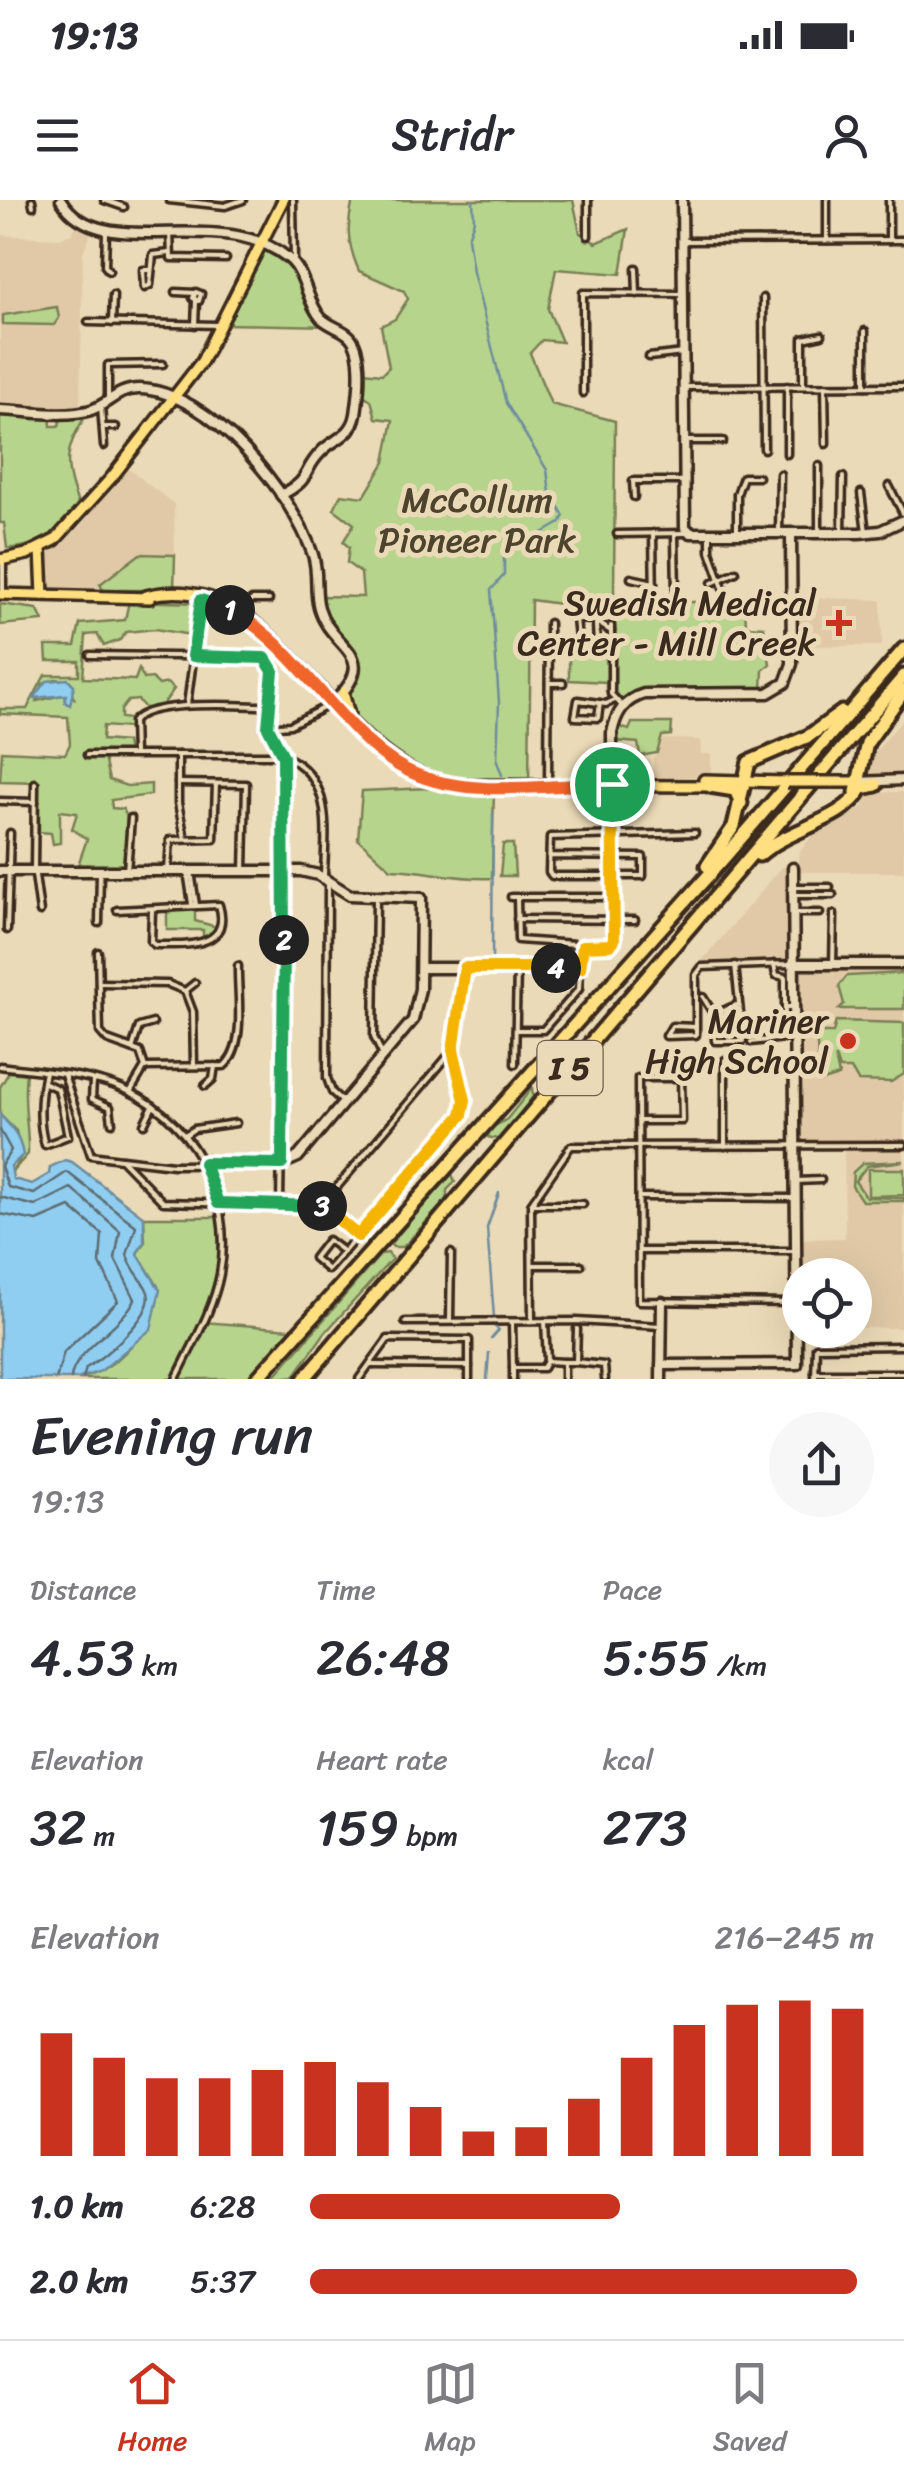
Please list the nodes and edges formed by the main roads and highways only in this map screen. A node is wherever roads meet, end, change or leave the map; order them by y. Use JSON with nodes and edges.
{"nodes":[{"id":1,"x":280,"y":204,"type":"edge"},
{"id":2,"x":60,"y":534,"type":"junction"},
{"id":3,"x":49,"y":540,"type":"junction"},
{"id":4,"x":41,"y":549,"type":"junction"},
{"id":5,"x":23,"y":554,"type":"junction"},
{"id":6,"x":2,"y":559,"type":"edge"},
{"id":7,"x":1,"y":595,"type":"edge"},
{"id":8,"x":42,"y":595,"type":"junction"},
{"id":9,"x":146,"y":596,"type":"junction"},
{"id":10,"x":253,"y":621,"type":"junction"},
{"id":11,"x":904,"y":648,"type":"edge"},
{"id":12,"x":904,"y":676,"type":"edge"},
{"id":13,"x":904,"y":691,"type":"edge"},
{"id":14,"x":344,"y":692,"type":"road end"},
{"id":15,"x":355,"y":726,"type":"junction"},
{"id":16,"x":688,"y":782,"type":"junction"},
{"id":17,"x":744,"y":782,"type":"junction"},
{"id":18,"x":857,"y":782,"type":"junction"},
{"id":19,"x":612,"y":784,"type":"junction"},
{"id":20,"x":876,"y":785,"type":"road end"},
{"id":21,"x":666,"y":786,"type":"junction"},
{"id":22,"x":710,"y":786,"type":"junction"},
{"id":23,"x":741,"y":802,"type":"junction"},
{"id":24,"x":854,"y":802,"type":"junction"},
{"id":25,"x":720,"y":892,"type":"junction"},
{"id":26,"x":629,"y":964,"type":"junction"},
{"id":27,"x":344,"y":1330,"type":"junction"},
{"id":28,"x":260,"y":1375,"type":"edge"},
{"id":29,"x":296,"y":1379,"type":"edge"},
{"id":30,"x":304,"y":1379,"type":"edge"}],
"edges":[{"from":1,"to":2,"type":"main road"},
{"from":2,"to":3,"type":"main road"},
{"from":2,"to":4,"type":"main road"},
{"from":3,"to":4,"type":"main road"},
{"from":3,"to":5,"type":"main road"},
{"from":4,"to":5,"type":"main road"},
{"from":4,"to":8,"type":"main road"},
{"from":5,"to":6,"type":"main road"},
{"from":7,"to":8,"type":"main road"},
{"from":8,"to":9,"type":"main road"},
{"from":9,"to":10,"type":"main road"},
{"from":9,"to":10,"type":"main road"},
{"from":10,"to":15,"type":"main road"},
{"from":11,"to":17,"type":"highway"},
{"from":11,"to":26,"type":"highway","number":"I 5"},
{"from":12,"to":25,"type":"highway","number":"I 5"},
{"from":13,"to":18,"type":"highway"},
{"from":14,"to":15,"type":"main road"},
{"from":15,"to":19,"type":"main road"},
{"from":16,"to":17,"type":"main road"},
{"from":16,"to":19,"type":"main road"},
{"from":16,"to":21,"type":"main road"},
{"from":17,"to":18,"type":"main road","bridge":true},
{"from":17,"to":22,"type":"main road"},
{"from":17,"to":23,"type":"highway"},
{"from":18,"to":24,"type":"highway"},
{"from":19,"to":21,"type":"main road"},
{"from":20,"to":24,"type":"highway"},
{"from":21,"to":22,"type":"main road"},
{"from":22,"to":23,"type":"highway"},
{"from":23,"to":26,"type":"highway"},
{"from":24,"to":25,"type":"highway"},
{"from":25,"to":27,"type":"highway","number":"I 5"},
{"from":26,"to":28,"type":"highway","number":"I 5"},
{"from":27,"to":29,"type":"highway"},
{"from":27,"to":30,"type":"highway","number":"I 5"}]}
